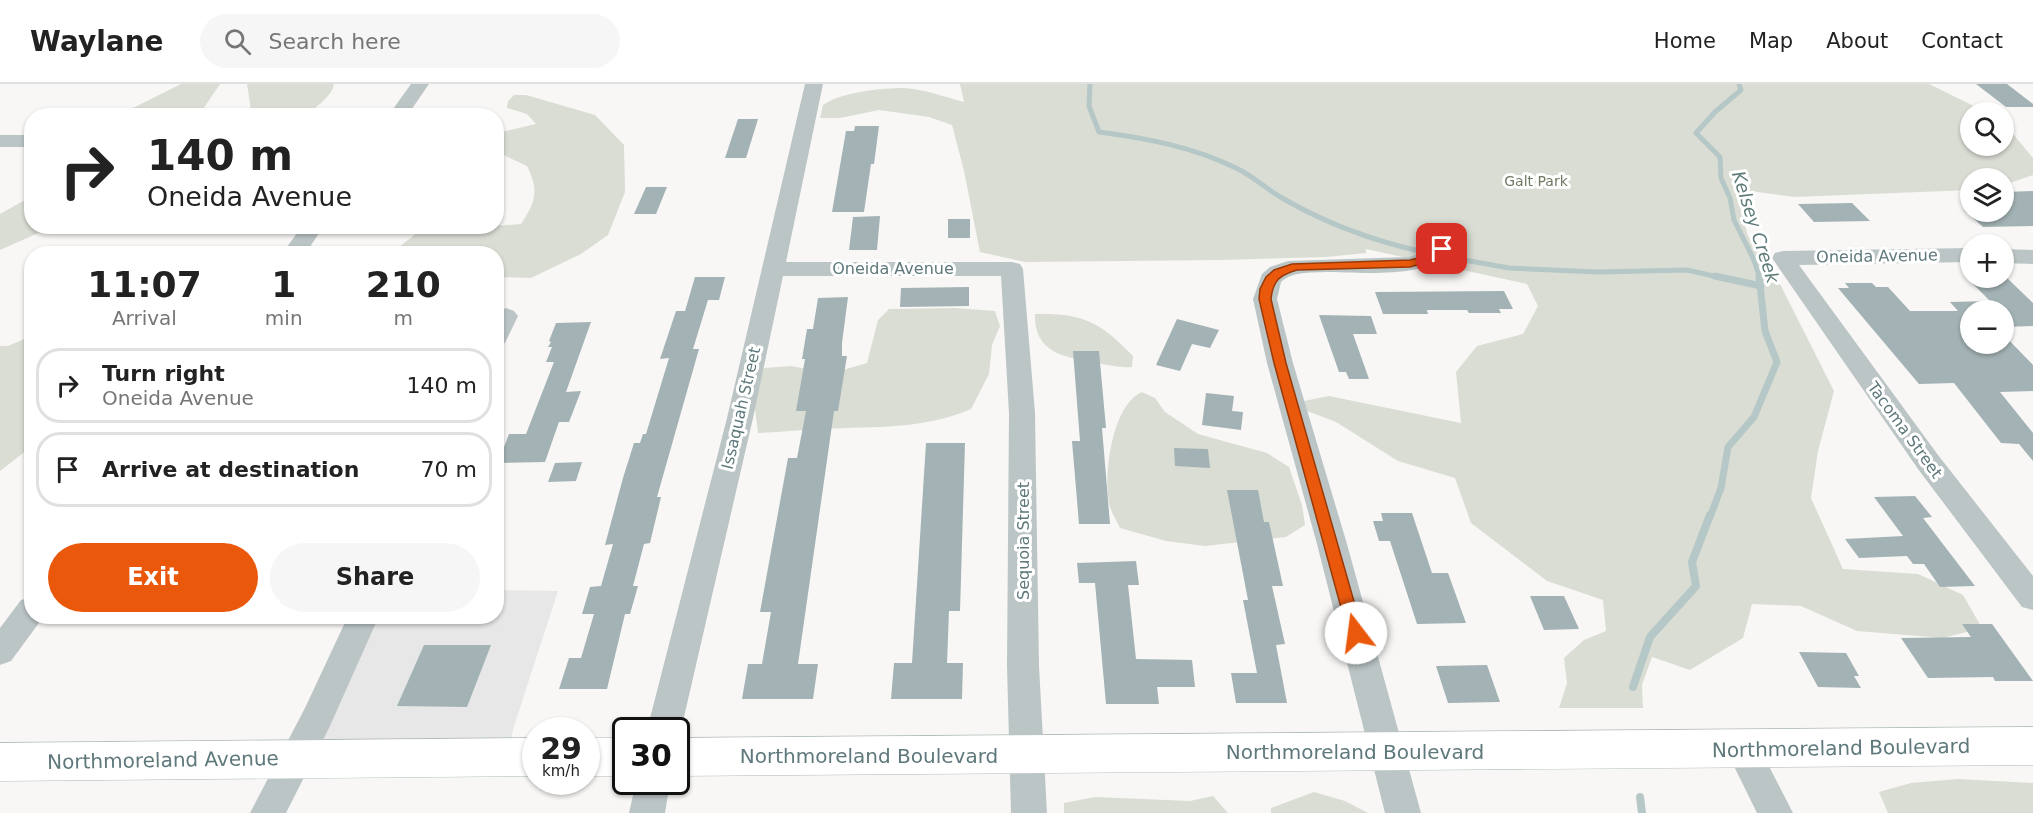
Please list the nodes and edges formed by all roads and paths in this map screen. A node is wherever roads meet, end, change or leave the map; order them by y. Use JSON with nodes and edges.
{"nodes":[{"id":1,"x":420,"y":84,"type":"edge"},
{"id":2,"x":814,"y":84,"type":"edge"},
{"id":3,"x":403,"y":108,"type":"edge"},
{"id":4,"x":0,"y":141,"type":"edge"},
{"id":5,"x":24,"y":141,"type":"edge"},
{"id":6,"x":1442,"y":249,"type":"dead end"},
{"id":7,"x":1960,"y":255,"type":"edge"},
{"id":8,"x":2014,"y":256,"type":"edge"},
{"id":9,"x":2033,"y":257,"type":"edge"},
{"id":10,"x":1783,"y":258,"type":"joint"},
{"id":11,"x":774,"y":269,"type":"junction"},
{"id":12,"x":1012,"y":269,"type":"joint"},
{"id":13,"x":2033,"y":598,"type":"edge"},
{"id":14,"x":24,"y":620,"type":"edge"},
{"id":15,"x":361,"y":624,"type":"edge"},
{"id":16,"x":0,"y":652,"type":"edge"},
{"id":17,"x":667,"y":717,"type":"edge"},
{"id":18,"x":2033,"y":746,"type":"edge"},
{"id":19,"x":1743,"y":750,"type":"junction"},
{"id":20,"x":1387,"y":751,"type":"junction"},
{"id":21,"x":1028,"y":756,"type":"junction"},
{"id":22,"x":522,"y":757,"type":"edge"},
{"id":23,"x":690,"y":757,"type":"edge"},
{"id":24,"x":311,"y":758,"type":"junction"},
{"id":25,"x":0,"y":762,"type":"edge"},
{"id":26,"x":650,"y":795,"type":"edge"},
{"id":27,"x":268,"y":813,"type":"edge"},
{"id":28,"x":647,"y":813,"type":"edge"},
{"id":29,"x":1029,"y":813,"type":"edge"},
{"id":30,"x":1403,"y":813,"type":"edge"},
{"id":31,"x":1775,"y":813,"type":"edge"}],
"edges":[{"from":1,"to":3,"type":"street"},
{"from":2,"to":11,"type":"street","name":"Issaquah Street"},
{"from":4,"to":5,"type":"street"},
{"from":6,"to":20,"type":"street"},
{"from":7,"to":10,"type":"street","name":"Oneida Avenue"},
{"from":8,"to":9,"type":"street"},
{"from":10,"to":13,"type":"street","name":"Tacoma Street"},
{"from":11,"to":12,"type":"street","name":"Oneida Avenue"},
{"from":11,"to":17,"type":"street","name":"Issaquah Street"},
{"from":12,"to":21,"type":"street","name":"Sequoia Street"},
{"from":14,"to":16,"type":"street"},
{"from":15,"to":24,"type":"street"},
{"from":18,"to":19,"type":"street","name":"Northmoreland Boulevard"},
{"from":19,"to":20,"type":"street","name":"Northmoreland Boulevard"},
{"from":19,"to":31,"type":"street"},
{"from":20,"to":21,"type":"street","name":"Northmoreland Boulevard"},
{"from":20,"to":30,"type":"street"},
{"from":21,"to":23,"type":"street","name":"Northmoreland Boulevard"},
{"from":21,"to":29,"type":"street","name":"Sequoia Street"},
{"from":22,"to":24,"type":"street"},
{"from":24,"to":25,"type":"street","name":"Northmoreland Avenue"},
{"from":24,"to":27,"type":"street"},
{"from":26,"to":28,"type":"street"}]}
